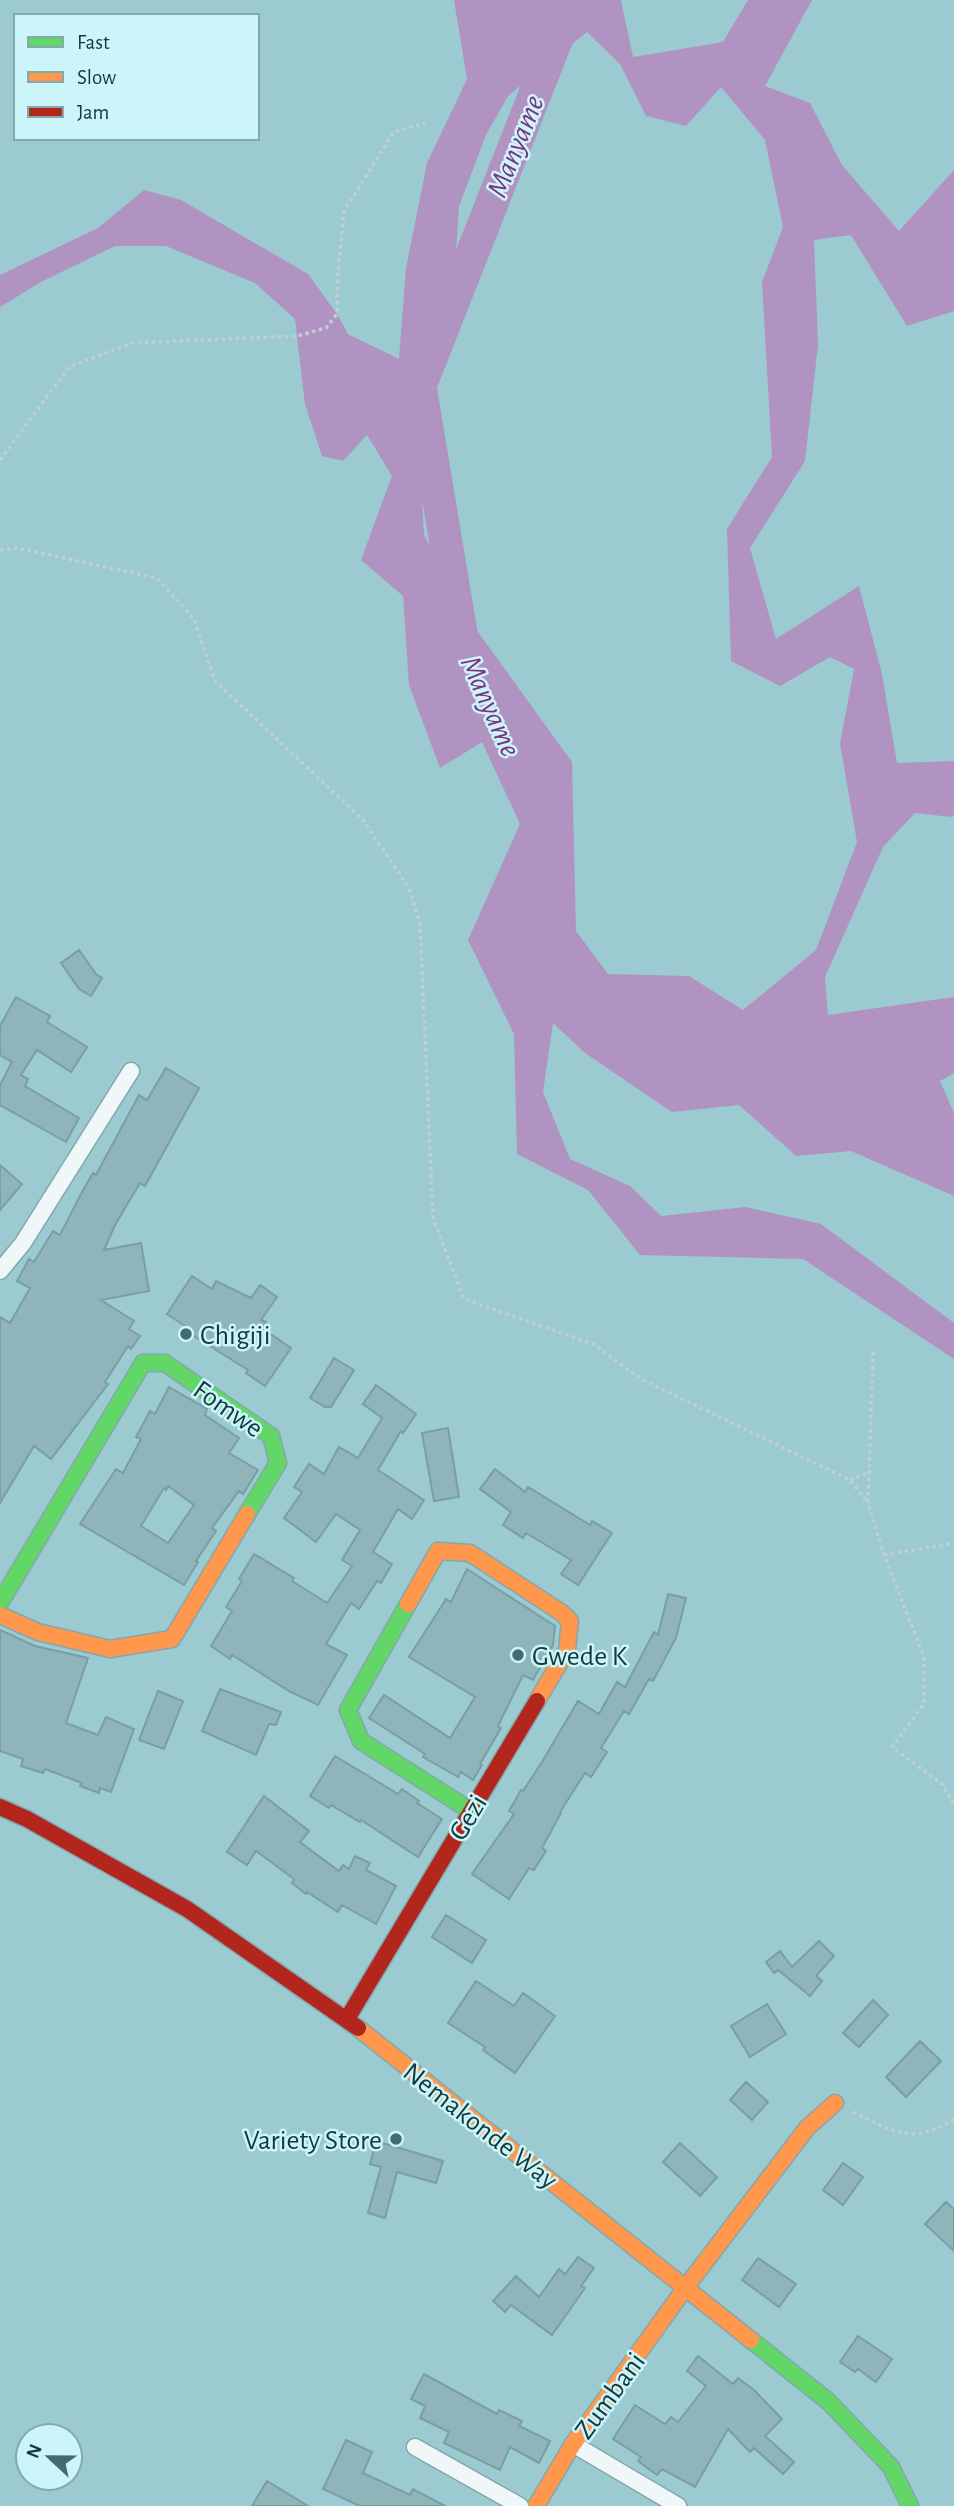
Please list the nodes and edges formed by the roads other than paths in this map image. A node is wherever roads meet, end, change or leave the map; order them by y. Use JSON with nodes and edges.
{"nodes":[{"id":1,"x":131,"y":1071,"type":"dead end"},
{"id":2,"x":0,"y":1271,"type":"edge"},
{"id":3,"x":0,"y":1603,"type":"edge"},
{"id":4,"x":0,"y":1615,"type":"edge"},
{"id":5,"x":0,"y":1807,"type":"edge"},
{"id":6,"x":471,"y":1811,"type":"junction"},
{"id":7,"x":347,"y":2019,"type":"junction"},
{"id":8,"x":835,"y":2103,"type":"road end"},
{"id":9,"x":686,"y":2287,"type":"junction"},
{"id":10,"x":573,"y":2444,"type":"junction"},
{"id":11,"x":415,"y":2447,"type":"dead end"},
{"id":12,"x":520,"y":2506,"type":"edge"},
{"id":13,"x":536,"y":2506,"type":"edge"},
{"id":14,"x":678,"y":2506,"type":"edge"},
{"id":15,"x":910,"y":2506,"type":"edge"}],
"edges":[{"from":1,"to":2,"type":"street"},
{"from":3,"to":4,"type":"street","name":"Fomwe"},
{"from":5,"to":7,"type":"street","name":"Nemakonde Way"},
{"from":6,"to":6,"type":"street","name":"Gezi"},
{"from":6,"to":7,"type":"street","name":"Gezi"},
{"from":7,"to":9,"type":"street","name":"Nemakonde Way"},
{"from":8,"to":9,"type":"street","name":"Zumbani"},
{"from":9,"to":10,"type":"street","name":"Zumbani"},
{"from":9,"to":15,"type":"street","name":"Nemakonde Way"},
{"from":10,"to":13,"type":"street","name":"Zumbani"},
{"from":10,"to":14,"type":"street"},
{"from":11,"to":12,"type":"street"}]}
